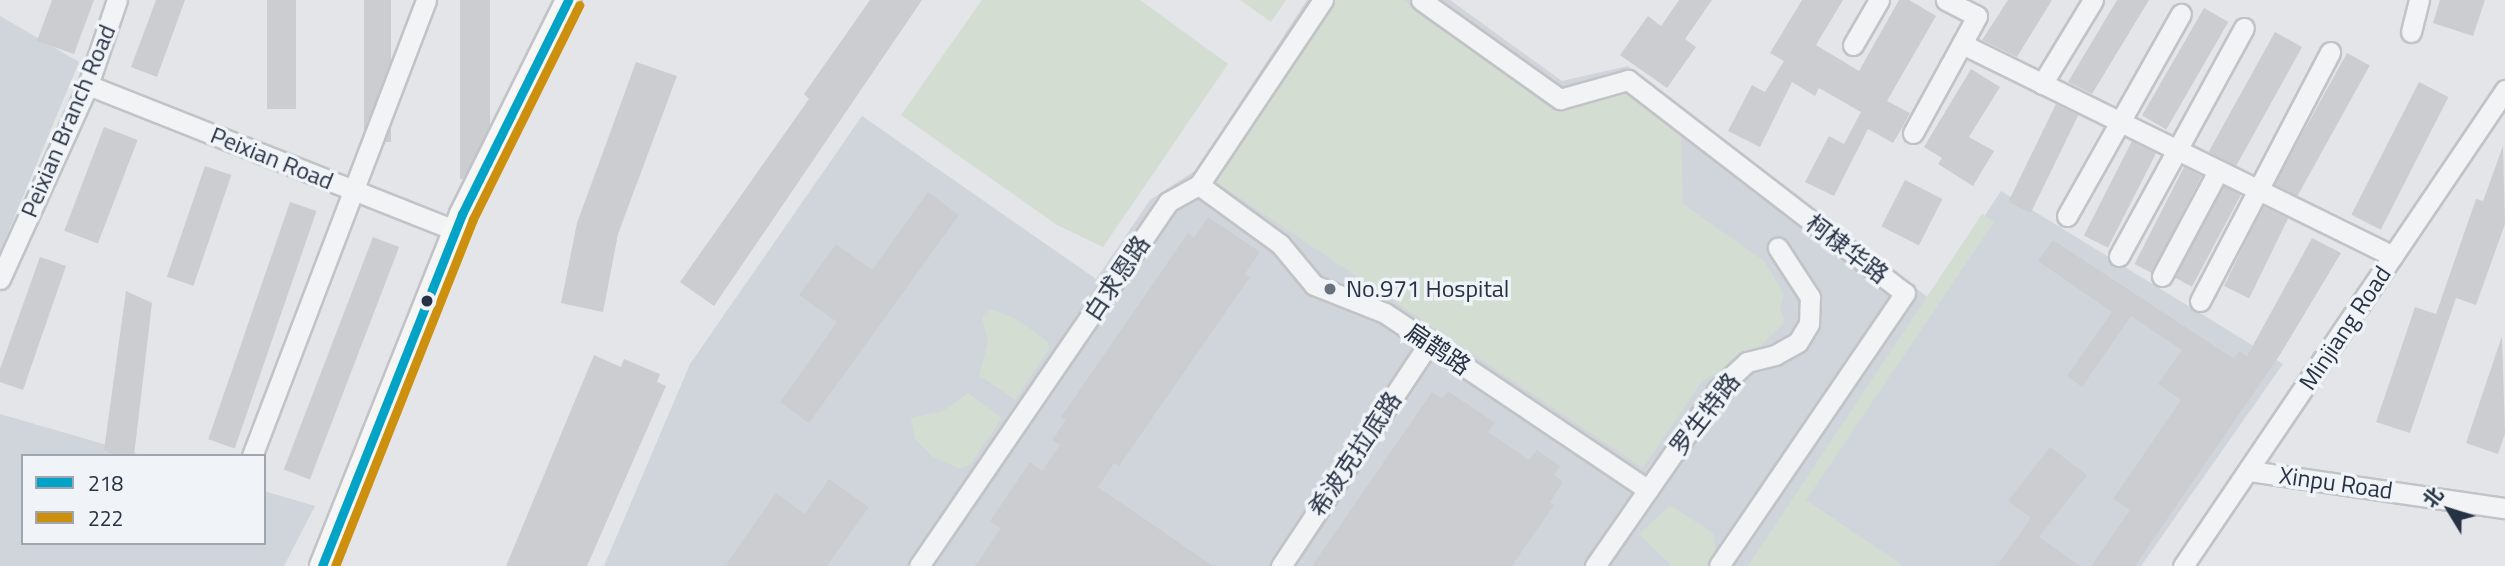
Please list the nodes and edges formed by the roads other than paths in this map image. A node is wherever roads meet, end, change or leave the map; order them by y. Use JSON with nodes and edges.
{"nodes":[{"id":1,"x":117,"y":0,"type":"edge"},
{"id":2,"x":426,"y":0,"type":"edge"},
{"id":3,"x":568,"y":0,"type":"edge"},
{"id":4,"x":1323,"y":0,"type":"edge"},
{"id":5,"x":1421,"y":0,"type":"edge"},
{"id":6,"x":1878,"y":0,"type":"edge"},
{"id":7,"x":1946,"y":0,"type":"edge"},
{"id":8,"x":2093,"y":0,"type":"edge"},
{"id":9,"x":2419,"y":0,"type":"edge"},
{"id":10,"x":2180,"y":14,"type":"dead end"},
{"id":11,"x":2244,"y":28,"type":"dead end"},
{"id":12,"x":2411,"y":32,"type":"dead end"},
{"id":13,"x":1962,"y":44,"type":"junction"},
{"id":14,"x":1853,"y":45,"type":"dead end"},
{"id":15,"x":2330,"y":52,"type":"dead end"},
{"id":16,"x":2042,"y":84,"type":"junction"},
{"id":17,"x":88,"y":85,"type":"junction"},
{"id":18,"x":2505,"y":90,"type":"edge"},
{"id":19,"x":2499,"y":116,"type":"edge"},
{"id":20,"x":2121,"y":123,"type":"junction"},
{"id":21,"x":1913,"y":133,"type":"dead end"},
{"id":22,"x":2177,"y":150,"type":"junction"},
{"id":23,"x":2218,"y":171,"type":"junction"},
{"id":24,"x":1199,"y":185,"type":"junction"},
{"id":25,"x":354,"y":190,"type":"junction"},
{"id":26,"x":2258,"y":190,"type":"junction"},
{"id":27,"x":2067,"y":216,"type":"dead end"},
{"id":28,"x":455,"y":230,"type":"junction"},
{"id":29,"x":1778,"y":248,"type":"dead end"},
{"id":30,"x":2119,"y":256,"type":"dead end"},
{"id":31,"x":2393,"y":256,"type":"junction"},
{"id":32,"x":2162,"y":276,"type":"dead end"},
{"id":33,"x":0,"y":279,"type":"edge"},
{"id":34,"x":2200,"y":301,"type":"dead end"},
{"id":35,"x":1429,"y":343,"type":"junction"},
{"id":36,"x":253,"y":454,"type":"edge"},
{"id":37,"x":2250,"y":471,"type":"junction"},
{"id":38,"x":1647,"y":490,"type":"junction"},
{"id":39,"x":2505,"y":508,"type":"edge"},
{"id":40,"x":322,"y":566,"type":"edge"},
{"id":41,"x":919,"y":566,"type":"edge"},
{"id":42,"x":1281,"y":566,"type":"edge"},
{"id":43,"x":1595,"y":566,"type":"edge"},
{"id":44,"x":1719,"y":566,"type":"edge"},
{"id":45,"x":2183,"y":566,"type":"edge"}],
"edges":[{"from":1,"to":17,"type":"street","name":"Peixian Branch Road"},
{"from":2,"to":25,"type":"street"},
{"from":3,"to":28,"type":"main road"},
{"from":4,"to":24,"type":"street","name":"白求恩路"},
{"from":5,"to":44,"type":"street","name":"柯棣华路"},
{"from":6,"to":14,"type":"street"},
{"from":7,"to":13,"type":"street"},
{"from":8,"to":16,"type":"street"},
{"from":9,"to":12,"type":"street"},
{"from":10,"to":20,"type":"street"},
{"from":11,"to":22,"type":"street"},
{"from":13,"to":16,"type":"street"},
{"from":13,"to":21,"type":"street"},
{"from":15,"to":26,"type":"street"},
{"from":16,"to":20,"type":"street"},
{"from":17,"to":25,"type":"street","name":"Peixian Road"},
{"from":17,"to":33,"type":"street","name":"Peixian Branch Road"},
{"from":18,"to":19,"type":"street","name":"Minjiang Road"},
{"from":19,"to":31,"type":"street","name":"Minjiang Road"},
{"from":20,"to":22,"type":"street"},
{"from":20,"to":27,"type":"street"},
{"from":22,"to":23,"type":"street"},
{"from":22,"to":30,"type":"street"},
{"from":23,"to":26,"type":"street"},
{"from":23,"to":32,"type":"street"},
{"from":24,"to":35,"type":"street","name":"扁鹊路"},
{"from":24,"to":41,"type":"street","name":"白求恩路"},
{"from":25,"to":28,"type":"street","name":"Peixian Road"},
{"from":25,"to":36,"type":"street"},
{"from":26,"to":31,"type":"street"},
{"from":26,"to":34,"type":"street"},
{"from":28,"to":40,"type":"main road"},
{"from":29,"to":38,"type":"street","name":"罗生特路"},
{"from":31,"to":37,"type":"street","name":"Minjiang Road"},
{"from":35,"to":38,"type":"street","name":"扁鹊路"},
{"from":35,"to":42,"type":"street","name":"希波克拉底路"},
{"from":37,"to":39,"type":"street","name":"Xinpu Road"},
{"from":37,"to":45,"type":"street","name":"Minjiang Road"},
{"from":38,"to":43,"type":"street","name":"罗生特路"}]}
